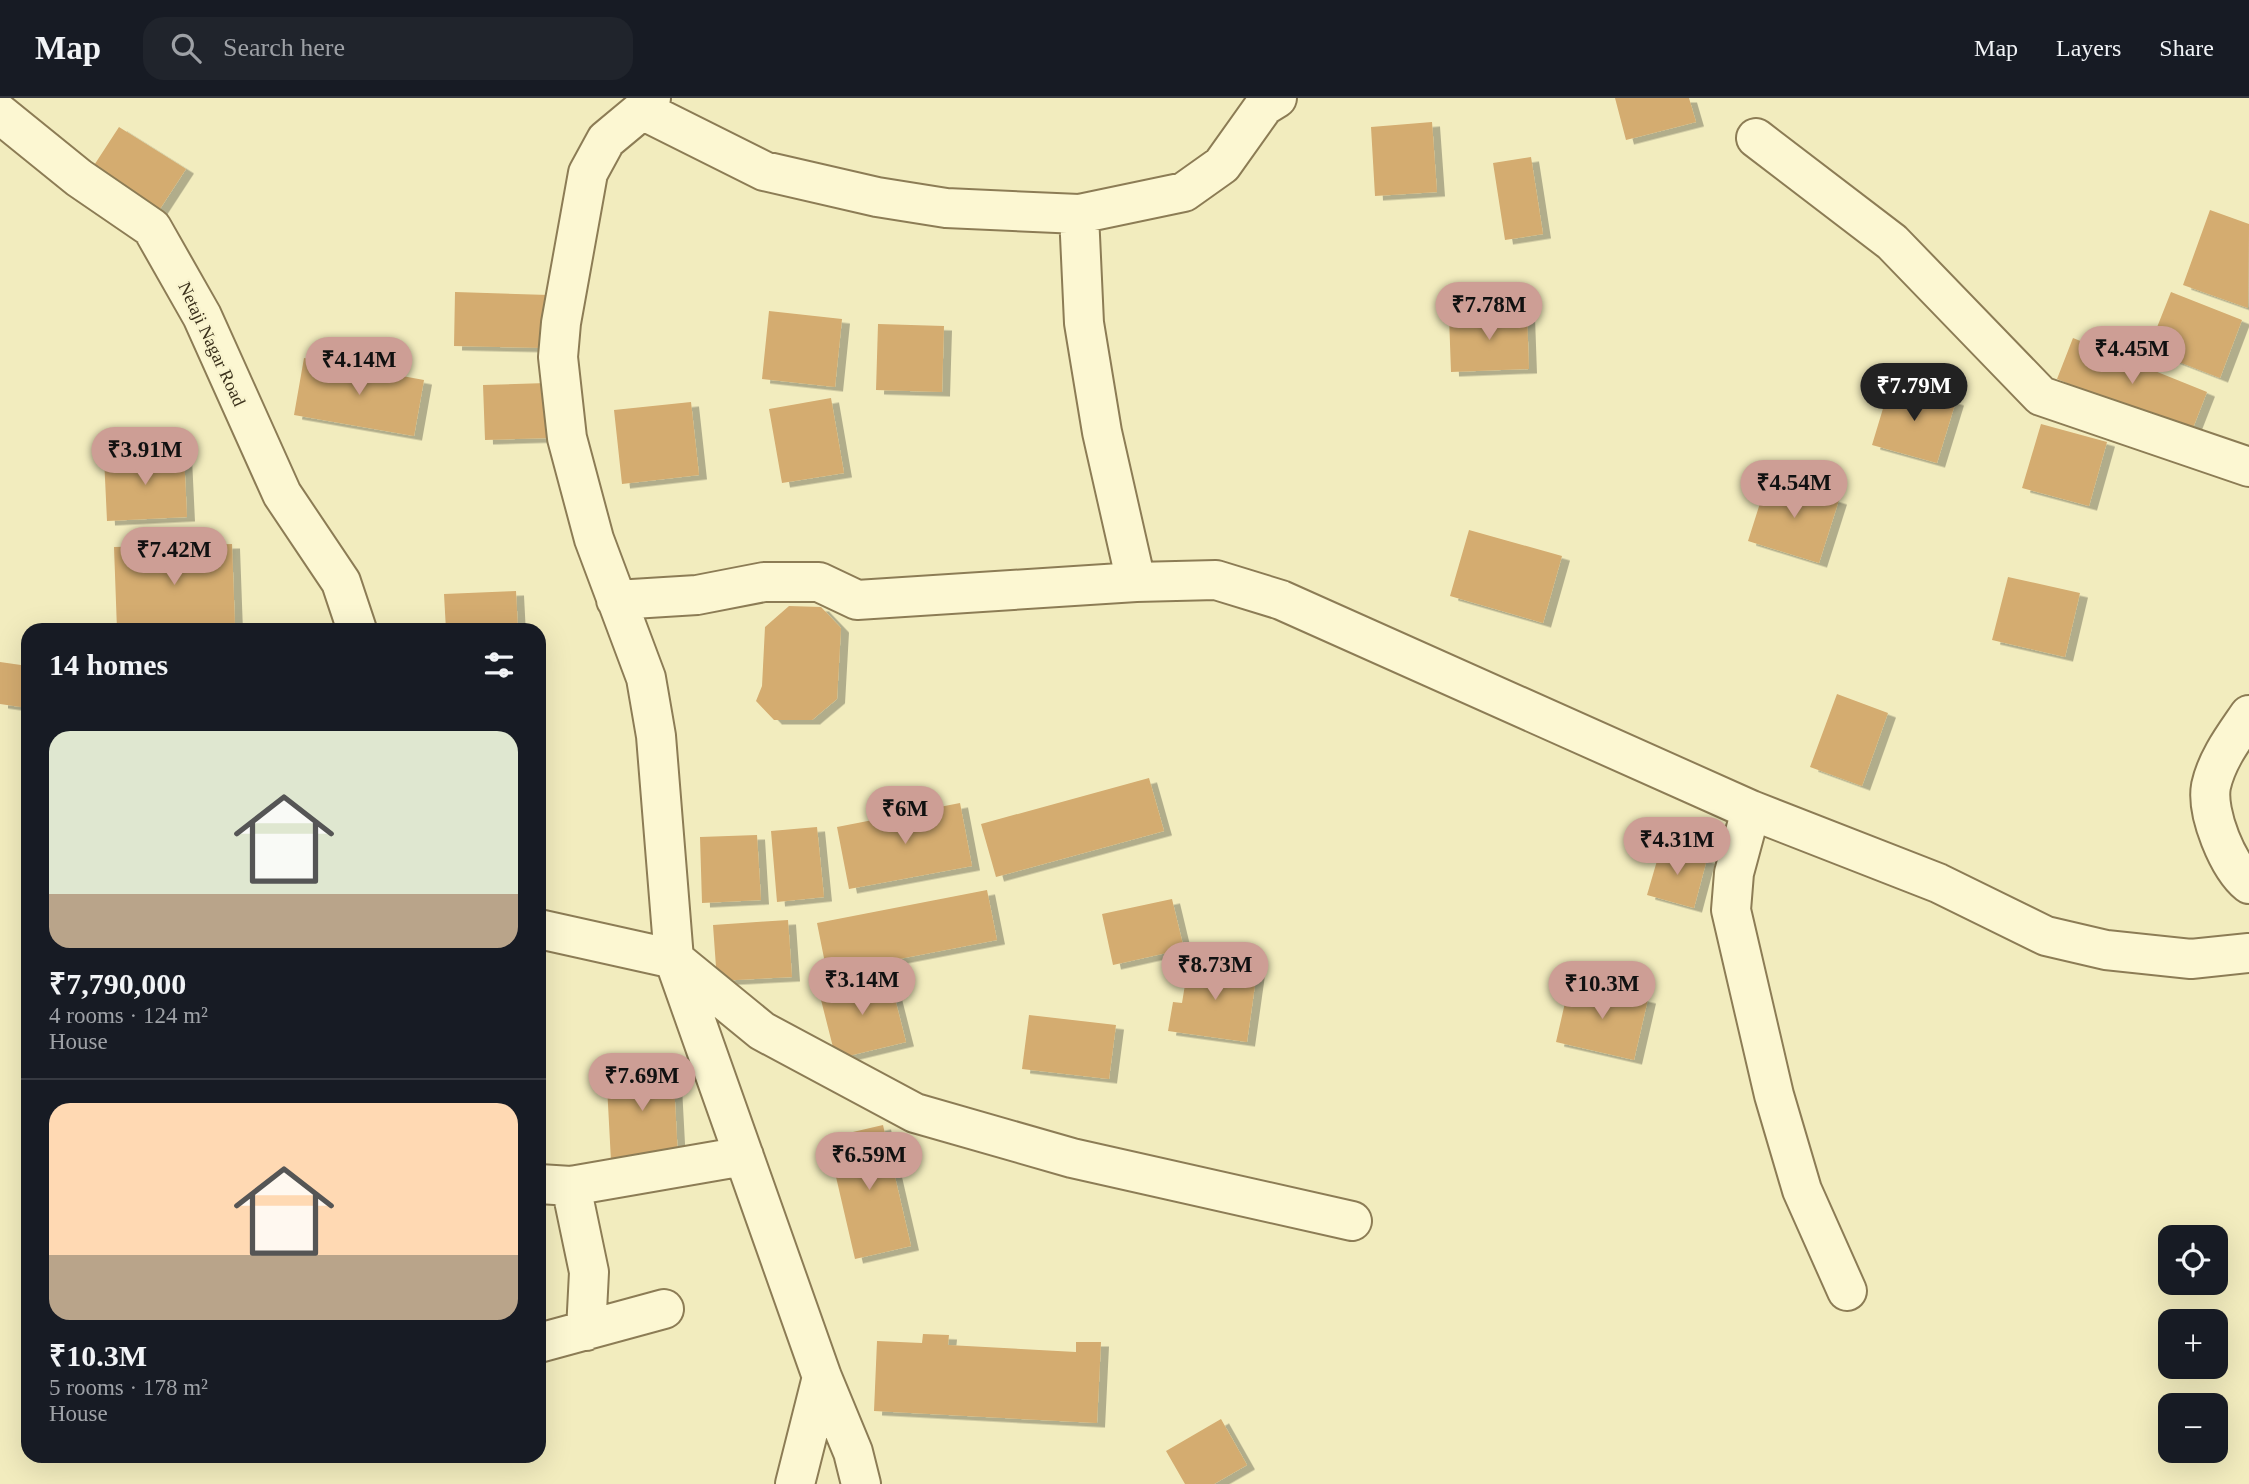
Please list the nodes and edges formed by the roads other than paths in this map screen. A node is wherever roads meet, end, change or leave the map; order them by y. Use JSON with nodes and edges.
{"nodes":[{"id":1,"x":1277,"y":98,"type":"edge"},
{"id":2,"x":646,"y":104,"type":"edge"},
{"id":3,"x":6,"y":131,"type":"edge"},
{"id":4,"x":1756,"y":138,"type":"dead end"},
{"id":5,"x":1079,"y":214,"type":"junction"},
{"id":6,"x":2249,"y":467,"type":"edge"},
{"id":7,"x":1136,"y":582,"type":"junction"},
{"id":8,"x":616,"y":600,"type":"junction"},
{"id":9,"x":355,"y":623,"type":"edge"},
{"id":10,"x":2249,"y":715,"type":"edge"},
{"id":11,"x":1751,"y":810,"type":"junction"},
{"id":12,"x":2249,"y":884,"type":"edge"},
{"id":13,"x":546,"y":931,"type":"edge"},
{"id":14,"x":2249,"y":953,"type":"edge"},
{"id":15,"x":674,"y":960,"type":"junction"},
{"id":16,"x":744,"y":1156,"type":"junction"},
{"id":17,"x":555,"y":1185,"type":"edge"},
{"id":18,"x":1352,"y":1221,"type":"dead end"},
{"id":19,"x":1847,"y":1291,"type":"dead end"},
{"id":20,"x":664,"y":1309,"type":"dead end"},
{"id":21,"x":586,"y":1331,"type":"junction"},
{"id":22,"x":546,"y":1341,"type":"edge"},
{"id":23,"x":822,"y":1377,"type":"junction"},
{"id":24,"x":795,"y":1484,"type":"edge"},
{"id":25,"x":861,"y":1484,"type":"edge"}],
"edges":[{"from":1,"to":5,"type":"street"},
{"from":2,"to":5,"type":"street"},
{"from":2,"to":8,"type":"street"},
{"from":3,"to":9,"type":"street","name":"Netaji Nagar Road"},
{"from":4,"to":6,"type":"street"},
{"from":5,"to":7,"type":"street"},
{"from":7,"to":8,"type":"street"},
{"from":7,"to":11,"type":"street"},
{"from":8,"to":15,"type":"street"},
{"from":10,"to":12,"type":"street"},
{"from":11,"to":14,"type":"street"},
{"from":11,"to":19,"type":"street"},
{"from":13,"to":15,"type":"street"},
{"from":15,"to":16,"type":"street"},
{"from":15,"to":18,"type":"street"},
{"from":16,"to":17,"type":"street"},
{"from":16,"to":23,"type":"street"},
{"from":17,"to":21,"type":"street"},
{"from":20,"to":21,"type":"street"},
{"from":21,"to":22,"type":"street"},
{"from":23,"to":24,"type":"street"},
{"from":23,"to":25,"type":"street"}]}
